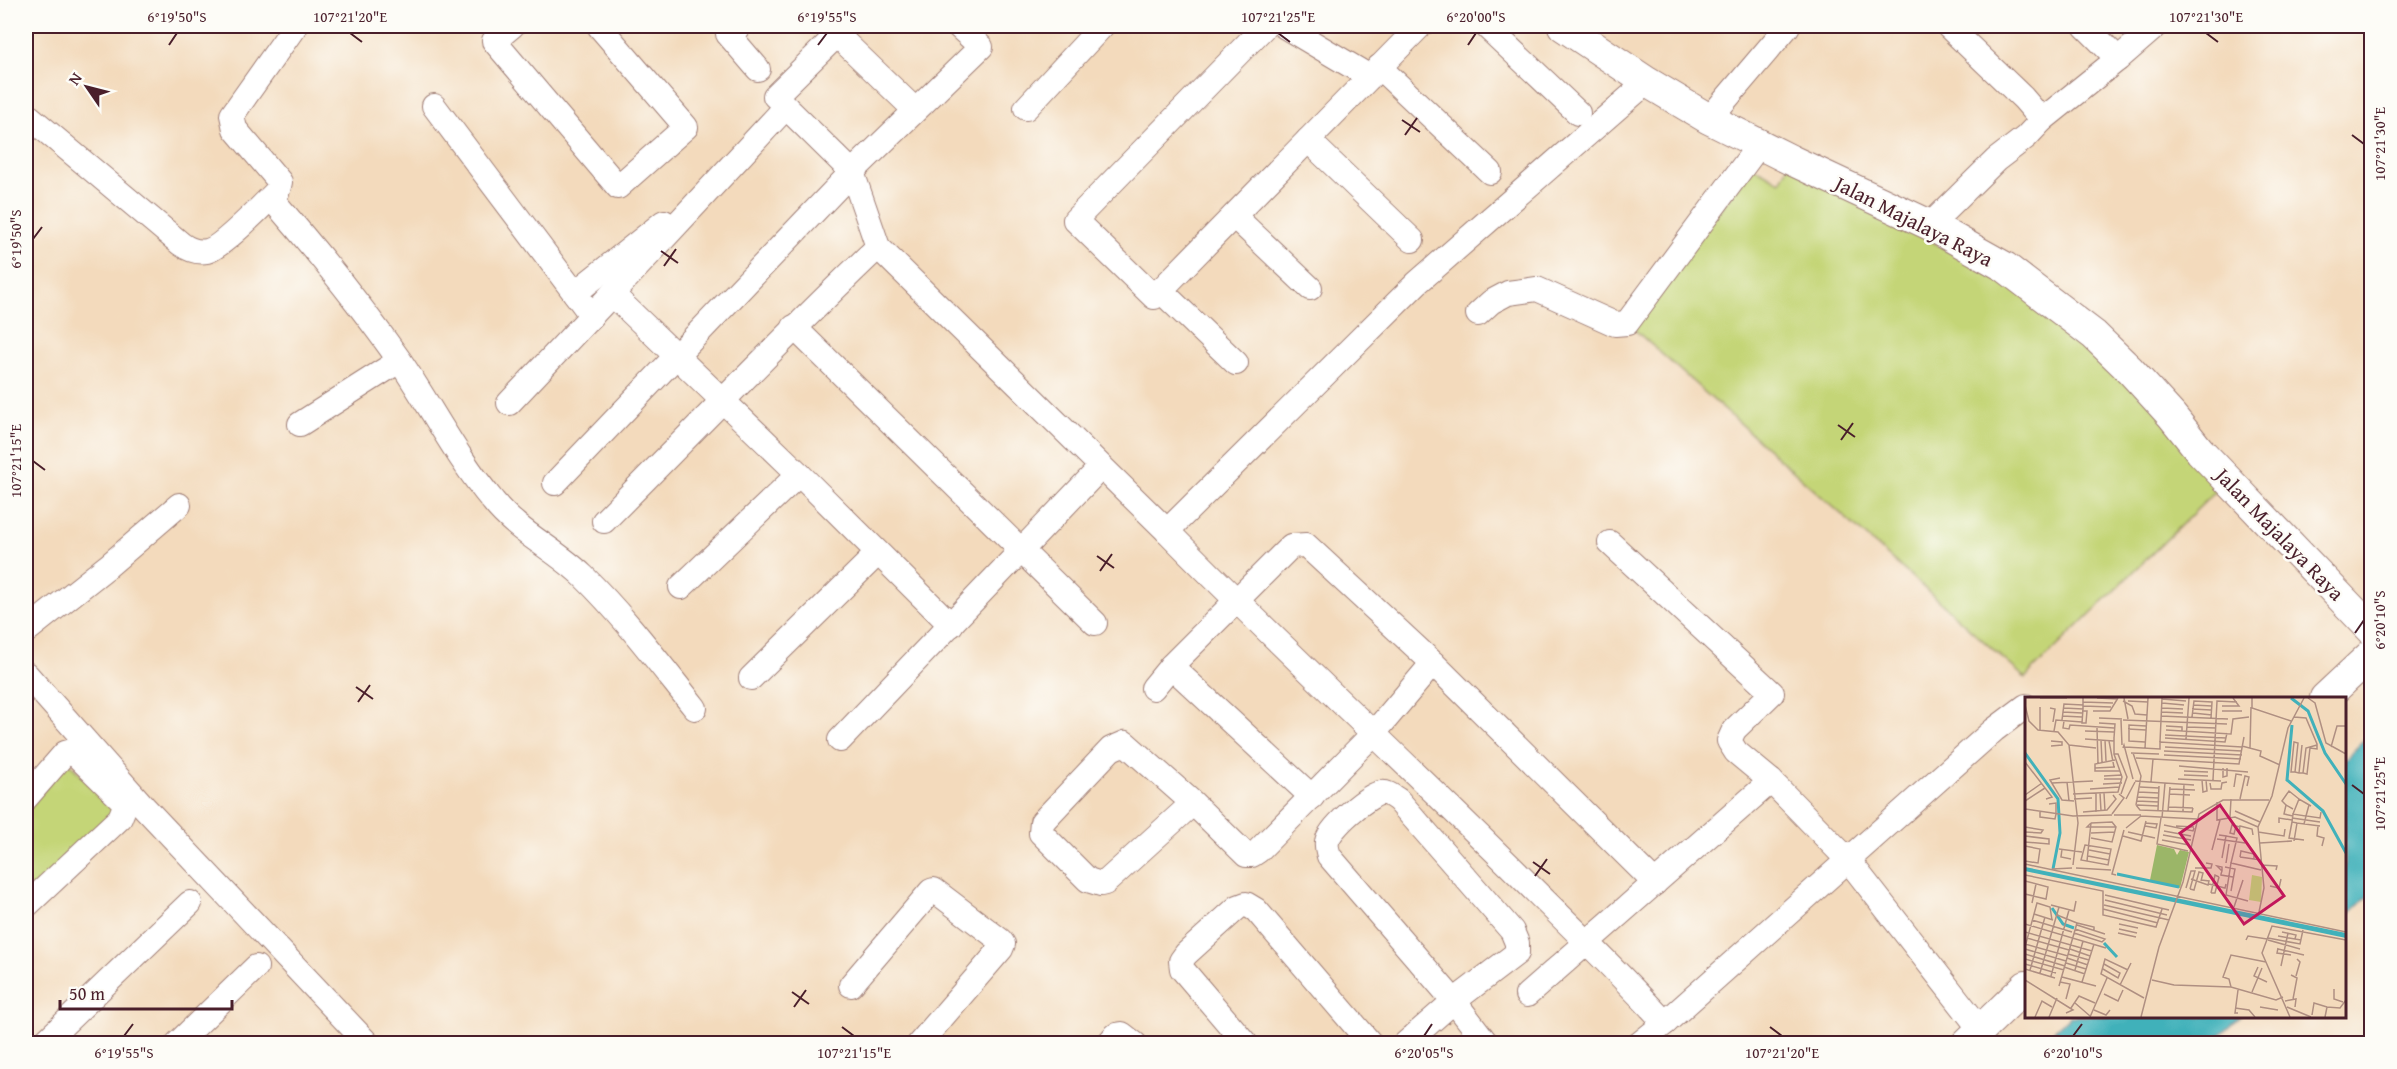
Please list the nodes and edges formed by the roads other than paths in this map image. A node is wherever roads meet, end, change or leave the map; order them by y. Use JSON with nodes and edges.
{"nodes":[{"id":1,"x":296,"y":26,"type":"edge"},
{"id":2,"x":512,"y":26,"type":"edge"},
{"id":3,"x":599,"y":26,"type":"edge"},
{"id":4,"x":958,"y":26,"type":"edge"},
{"id":5,"x":1102,"y":26,"type":"edge"},
{"id":6,"x":1265,"y":26,"type":"edge"},
{"id":7,"x":1284,"y":26,"type":"edge"},
{"id":8,"x":1420,"y":26,"type":"edge"},
{"id":9,"x":1486,"y":26,"type":"edge"},
{"id":10,"x":1563,"y":26,"type":"edge"},
{"id":11,"x":1788,"y":26,"type":"edge"},
{"id":12,"x":1948,"y":26,"type":"edge"},
{"id":13,"x":2085,"y":26,"type":"edge"},
{"id":14,"x":2156,"y":26,"type":"edge"},
{"id":15,"x":729,"y":28,"type":"edge"},
{"id":16,"x":841,"y":30,"type":"edge"},
{"id":17,"x":2118,"y":59,"type":"junction"},
{"id":18,"x":758,"y":69,"type":"dead end"},
{"id":19,"x":1375,"y":72,"type":"junction"},
{"id":20,"x":1647,"y":82,"type":"junction"},
{"id":21,"x":434,"y":106,"type":"dead end"},
{"id":22,"x":786,"y":107,"type":"junction"},
{"id":23,"x":1026,"y":108,"type":"dead end"},
{"id":24,"x":915,"y":110,"type":"junction"},
{"id":25,"x":1578,"y":113,"type":"dead end"},
{"id":26,"x":26,"y":114,"type":"edge"},
{"id":27,"x":1709,"y":118,"type":"junction"},
{"id":28,"x":2042,"y":120,"type":"junction"},
{"id":29,"x":1308,"y":140,"type":"junction"},
{"id":30,"x":1759,"y":145,"type":"junction"},
{"id":31,"x":736,"y":164,"type":"junction"},
{"id":32,"x":852,"y":172,"type":"junction"},
{"id":33,"x":1490,"y":172,"type":"dead end"},
{"id":34,"x":271,"y":198,"type":"junction"},
{"id":35,"x":1234,"y":216,"type":"junction"},
{"id":36,"x":1930,"y":225,"type":"junction"},
{"id":37,"x":1412,"y":240,"type":"dead end"},
{"id":38,"x":878,"y":247,"type":"junction"},
{"id":39,"x":1310,"y":288,"type":"dead end"},
{"id":40,"x":1160,"y":290,"type":"junction"},
{"id":41,"x":575,"y":294,"type":"junction"},
{"id":42,"x":612,"y":294,"type":"junction"},
{"id":43,"x":1478,"y":314,"type":"dead end"},
{"id":44,"x":592,"y":316,"type":"junction"},
{"id":45,"x":794,"y":327,"type":"junction"},
{"id":46,"x":676,"y":358,"type":"junction"},
{"id":47,"x":399,"y":361,"type":"junction"},
{"id":48,"x":1236,"y":363,"type":"dead end"},
{"id":49,"x":724,"y":401,"type":"junction"},
{"id":50,"x":509,"y":403,"type":"dead end"},
{"id":51,"x":300,"y":424,"type":"dead end"},
{"id":52,"x":1101,"y":467,"type":"junction"},
{"id":53,"x":799,"y":474,"type":"junction"},
{"id":54,"x":555,"y":483,"type":"dead end"},
{"id":55,"x":179,"y":505,"type":"dead end"},
{"id":56,"x":604,"y":521,"type":"dead end"},
{"id":57,"x":1167,"y":531,"type":"junction"},
{"id":58,"x":1610,"y":543,"type":"dead end"},
{"id":59,"x":1020,"y":550,"type":"junction"},
{"id":60,"x":877,"y":554,"type":"junction"},
{"id":61,"x":681,"y":587,"type":"dead end"},
{"id":62,"x":1236,"y":601,"type":"junction"},
{"id":63,"x":1095,"y":623,"type":"dead end"},
{"id":64,"x":951,"y":625,"type":"junction"},
{"id":65,"x":2372,"y":630,"type":"edge"},
{"id":66,"x":26,"y":631,"type":"edge"},
{"id":67,"x":2372,"y":654,"type":"edge"},
{"id":68,"x":1433,"y":663,"type":"junction"},
{"id":69,"x":1171,"y":666,"type":"junction"},
{"id":70,"x":26,"y":674,"type":"edge"},
{"id":71,"x":751,"y":678,"type":"dead end"},
{"id":72,"x":1153,"y":688,"type":"dead end"},
{"id":73,"x":2327,"y":697,"type":"edge"},
{"id":74,"x":2025,"y":707,"type":"edge"},
{"id":75,"x":695,"y":708,"type":"dead end"},
{"id":76,"x":1374,"y":733,"type":"junction"},
{"id":77,"x":840,"y":740,"type":"dead end"},
{"id":78,"x":1771,"y":781,"type":"junction"},
{"id":79,"x":1312,"y":797,"type":"junction"},
{"id":80,"x":26,"y":798,"type":"edge"},
{"id":81,"x":1193,"y":803,"type":"junction"},
{"id":82,"x":1848,"y":861,"type":"junction"},
{"id":83,"x":1655,"y":883,"type":"junction"},
{"id":84,"x":190,"y":903,"type":"dead end"},
{"id":85,"x":26,"y":906,"type":"edge"},
{"id":86,"x":1588,"y":943,"type":"junction"},
{"id":87,"x":256,"y":967,"type":"dead end"},
{"id":88,"x":851,"y":985,"type":"dead end"},
{"id":89,"x":2025,"y":987,"type":"edge"},
{"id":90,"x":1527,"y":995,"type":"dead end"},
{"id":91,"x":1454,"y":1000,"type":"junction"},
{"id":92,"x":1665,"y":1023,"type":"junction"},
{"id":93,"x":1973,"y":1037,"type":"edge"},
{"id":94,"x":43,"y":1044,"type":"edge"},
{"id":95,"x":177,"y":1044,"type":"edge"},
{"id":96,"x":368,"y":1044,"type":"edge"},
{"id":97,"x":919,"y":1044,"type":"edge"},
{"id":98,"x":1108,"y":1044,"type":"edge"},
{"id":99,"x":1135,"y":1044,"type":"edge"},
{"id":100,"x":1246,"y":1044,"type":"edge"},
{"id":101,"x":1371,"y":1044,"type":"edge"},
{"id":102,"x":1405,"y":1044,"type":"edge"},
{"id":103,"x":1487,"y":1044,"type":"edge"},
{"id":104,"x":1639,"y":1044,"type":"edge"}],
"edges":[{"from":1,"to":34,"type":"street"},
{"from":2,"to":3,"type":"street"},
{"from":4,"to":24,"type":"street"},
{"from":5,"to":23,"type":"street"},
{"from":6,"to":40,"type":"street"},
{"from":7,"to":19,"type":"street"},
{"from":8,"to":19,"type":"street"},
{"from":9,"to":25,"type":"street"},
{"from":10,"to":20,"type":"street","name":"Jalan Majalaya Raya"},
{"from":11,"to":27,"type":"street"},
{"from":12,"to":28,"type":"street"},
{"from":13,"to":17,"type":"street"},
{"from":14,"to":17,"type":"street"},
{"from":15,"to":18,"type":"street"},
{"from":16,"to":22,"type":"street"},
{"from":16,"to":24,"type":"street"},
{"from":17,"to":28,"type":"street"},
{"from":19,"to":29,"type":"street"},
{"from":19,"to":33,"type":"street"},
{"from":20,"to":27,"type":"street","name":"Jalan Majalaya Raya"},
{"from":20,"to":57,"type":"street"},
{"from":21,"to":41,"type":"street"},
{"from":22,"to":31,"type":"street"},
{"from":22,"to":32,"type":"street"},
{"from":24,"to":32,"type":"street"},
{"from":26,"to":34,"type":"street"},
{"from":27,"to":30,"type":"street","name":"Jalan Majalaya Raya"},
{"from":28,"to":36,"type":"street"},
{"from":29,"to":35,"type":"street"},
{"from":29,"to":37,"type":"street"},
{"from":30,"to":36,"type":"street","name":"Jalan Majalaya Raya"},
{"from":30,"to":43,"type":"street"},
{"from":31,"to":41,"type":"street"},
{"from":31,"to":42,"type":"street"},
{"from":32,"to":38,"type":"street"},
{"from":32,"to":46,"type":"street"},
{"from":34,"to":47,"type":"street"},
{"from":35,"to":39,"type":"street"},
{"from":35,"to":40,"type":"street"},
{"from":36,"to":65,"type":"street","name":"Jalan Majalaya Raya"},
{"from":38,"to":45,"type":"street"},
{"from":38,"to":52,"type":"street"},
{"from":40,"to":48,"type":"street"},
{"from":41,"to":44,"type":"street"},
{"from":42,"to":44,"type":"street"},
{"from":42,"to":46,"type":"street"},
{"from":44,"to":50,"type":"street"},
{"from":45,"to":49,"type":"street"},
{"from":45,"to":59,"type":"street"},
{"from":46,"to":49,"type":"street"},
{"from":46,"to":54,"type":"street"},
{"from":47,"to":51,"type":"street"},
{"from":47,"to":75,"type":"street"},
{"from":49,"to":53,"type":"street"},
{"from":49,"to":56,"type":"street"},
{"from":52,"to":57,"type":"street"},
{"from":52,"to":59,"type":"street"},
{"from":53,"to":60,"type":"street"},
{"from":53,"to":61,"type":"street"},
{"from":55,"to":66,"type":"street"},
{"from":57,"to":62,"type":"street"},
{"from":58,"to":78,"type":"street"},
{"from":59,"to":63,"type":"street"},
{"from":59,"to":64,"type":"street"},
{"from":60,"to":64,"type":"street"},
{"from":60,"to":71,"type":"street"},
{"from":62,"to":68,"type":"street"},
{"from":62,"to":69,"type":"street"},
{"from":62,"to":76,"type":"street"},
{"from":64,"to":77,"type":"street"},
{"from":67,"to":73,"type":"street"},
{"from":68,"to":76,"type":"street"},
{"from":68,"to":83,"type":"street"},
{"from":69,"to":72,"type":"street"},
{"from":69,"to":79,"type":"street"},
{"from":70,"to":96,"type":"street"},
{"from":74,"to":82,"type":"street"},
{"from":76,"to":79,"type":"street"},
{"from":76,"to":86,"type":"street"},
{"from":78,"to":82,"type":"street"},
{"from":78,"to":83,"type":"street"},
{"from":79,"to":81,"type":"street"},
{"from":80,"to":85,"type":"street"},
{"from":81,"to":81,"type":"street"},
{"from":82,"to":92,"type":"street"},
{"from":82,"to":93,"type":"street"},
{"from":83,"to":86,"type":"street"},
{"from":84,"to":94,"type":"street"},
{"from":86,"to":90,"type":"street"},
{"from":86,"to":92,"type":"street"},
{"from":87,"to":95,"type":"street"},
{"from":88,"to":97,"type":"street"},
{"from":89,"to":93,"type":"street"},
{"from":91,"to":91,"type":"street"},
{"from":91,"to":102,"type":"street"},
{"from":91,"to":103,"type":"street"},
{"from":92,"to":104,"type":"street"},
{"from":98,"to":99,"type":"street"},
{"from":100,"to":101,"type":"street"}]}
